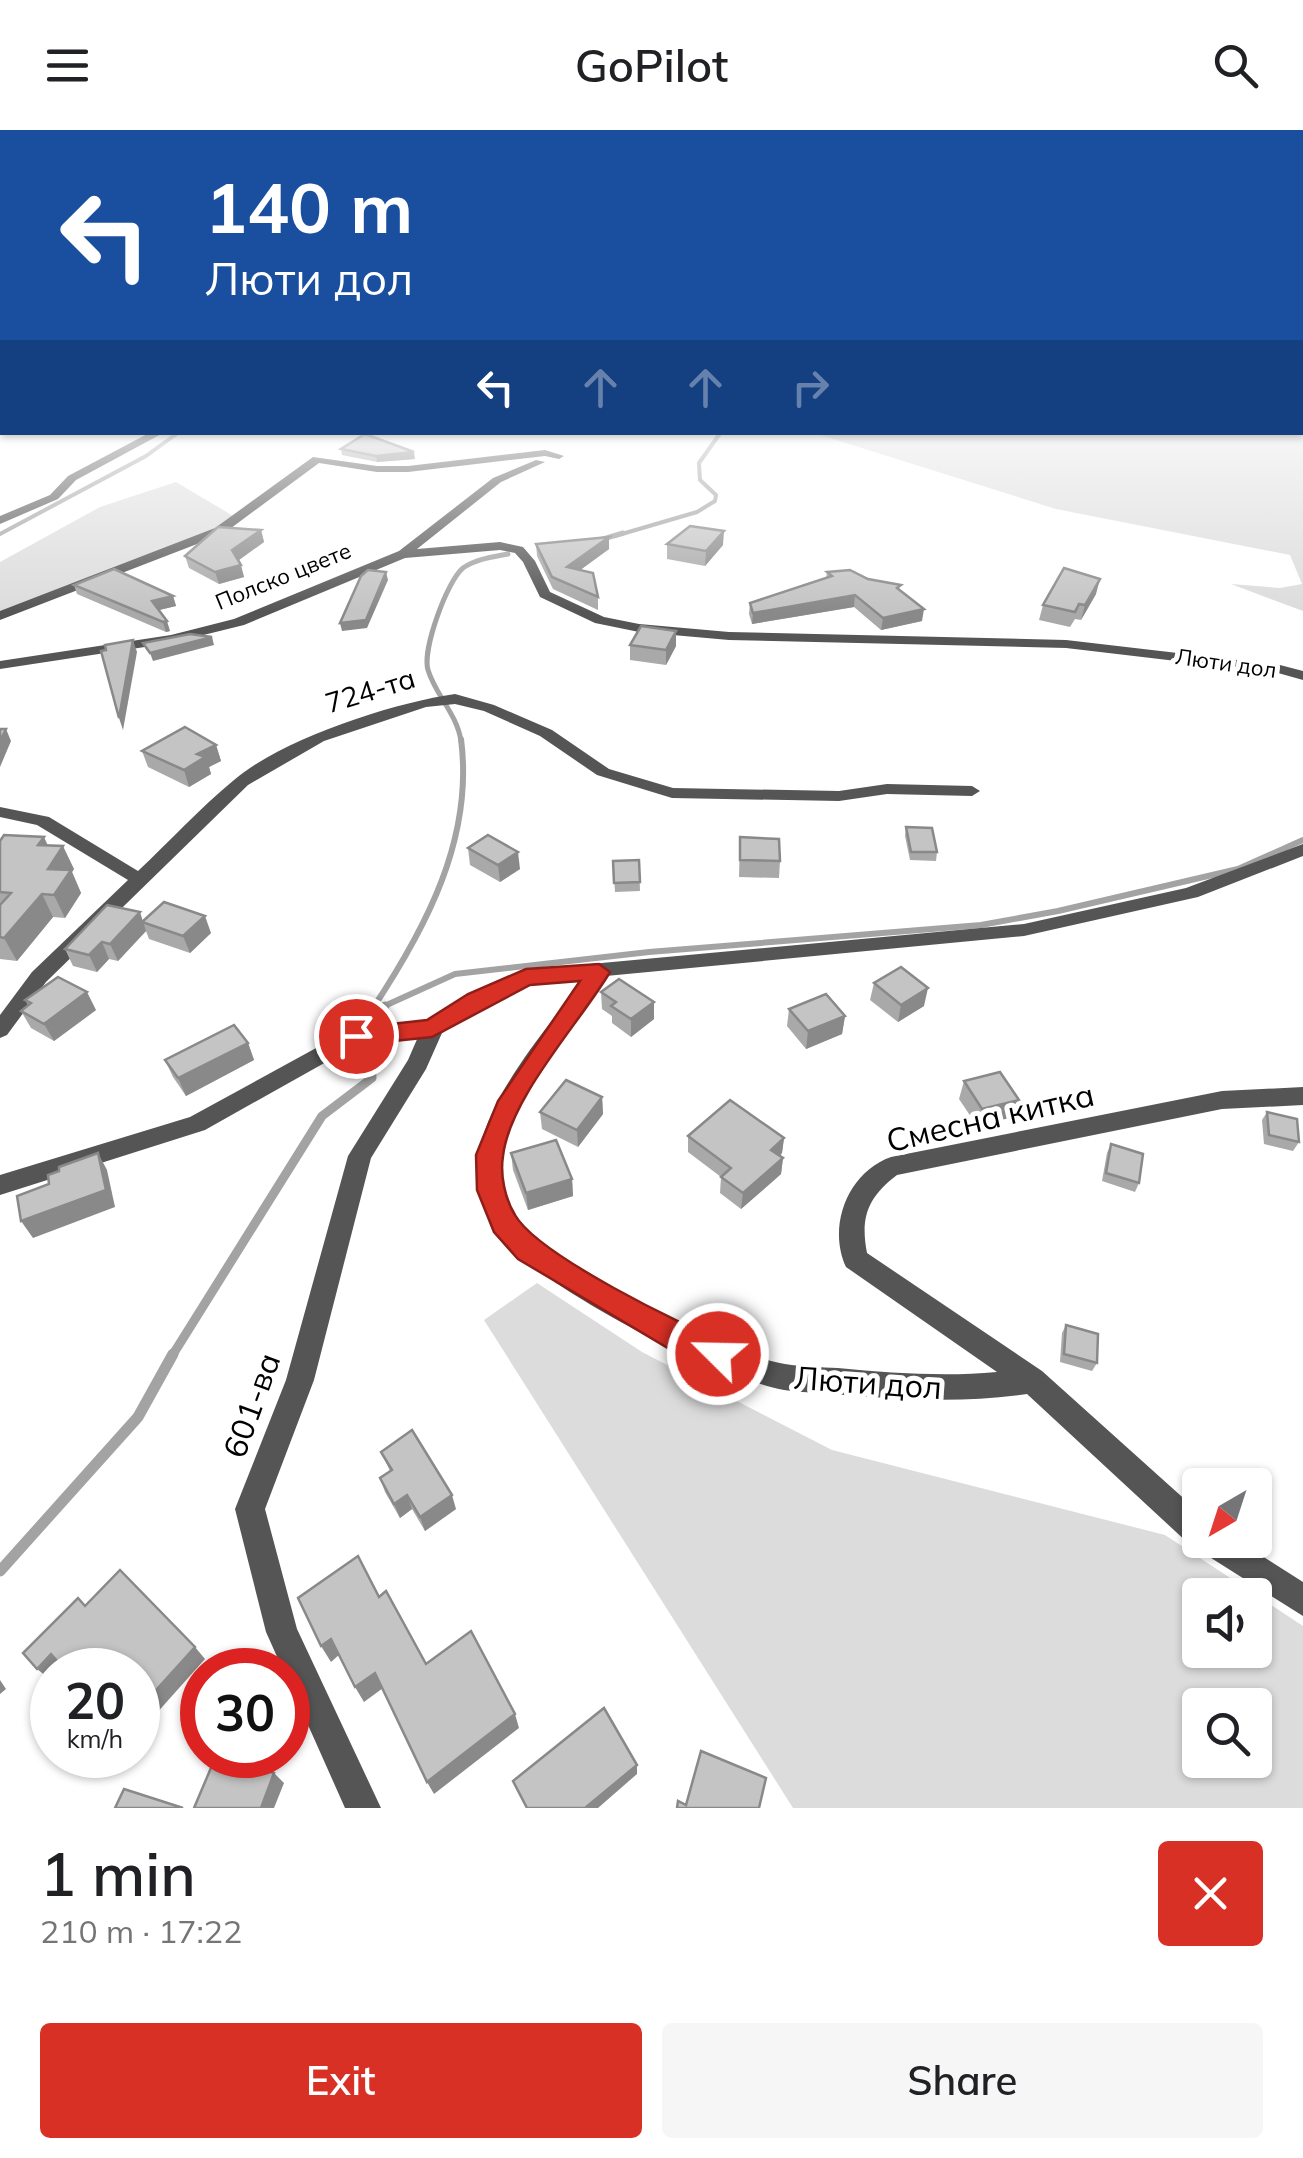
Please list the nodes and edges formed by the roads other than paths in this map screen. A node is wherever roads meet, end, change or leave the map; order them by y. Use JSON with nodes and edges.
{"nodes":[{"id":1,"x":115,"y":455,"type":"edge"},
{"id":2,"x":513,"y":455,"type":"edge"},
{"id":3,"x":556,"y":455,"type":"edge"},
{"id":4,"x":0,"y":520,"type":"edge"},
{"id":5,"x":404,"y":554,"type":"junction"},
{"id":6,"x":0,"y":616,"type":"edge"},
{"id":7,"x":0,"y":666,"type":"edge"},
{"id":8,"x":1303,"y":676,"type":"edge"},
{"id":9,"x":972,"y":791,"type":"dead end"},
{"id":10,"x":0,"y":812,"type":"edge"},
{"id":11,"x":1303,"y":850,"type":"edge"},
{"id":12,"x":139,"y":880,"type":"junction"},
{"id":13,"x":599,"y":972,"type":"junction"},
{"id":14,"x":432,"y":1028,"type":"junction"},
{"id":15,"x":0,"y":1030,"type":"edge"},
{"id":16,"x":1303,"y":1096,"type":"edge"},
{"id":17,"x":0,"y":1185,"type":"edge"},
{"id":18,"x":1032,"y":1380,"type":"junction"},
{"id":19,"x":1182,"y":1517,"type":"edge"},
{"id":20,"x":1238,"y":1558,"type":"edge"},
{"id":21,"x":1303,"y":1600,"type":"edge"},
{"id":22,"x":363,"y":1808,"type":"edge"}],
"edges":[{"from":1,"to":4,"type":"street"},
{"from":2,"to":6,"type":"street"},
{"from":3,"to":5,"type":"street"},
{"from":5,"to":7,"type":"street","name":"Полско цвете"},
{"from":5,"to":8,"type":"street","name":"Люти дол"},
{"from":9,"to":12,"type":"street","name":"724-та"},
{"from":10,"to":12,"type":"street"},
{"from":11,"to":13,"type":"street"},
{"from":12,"to":15,"type":"street","name":"724-та"},
{"from":13,"to":14,"type":"street"},
{"from":13,"to":18,"type":"street","name":"Люти дол"},
{"from":14,"to":17,"type":"street"},
{"from":14,"to":22,"type":"street","name":"601-ва"},
{"from":16,"to":18,"type":"street","name":"Смесна китка"},
{"from":18,"to":19,"type":"street"},
{"from":20,"to":21,"type":"street"}]}
